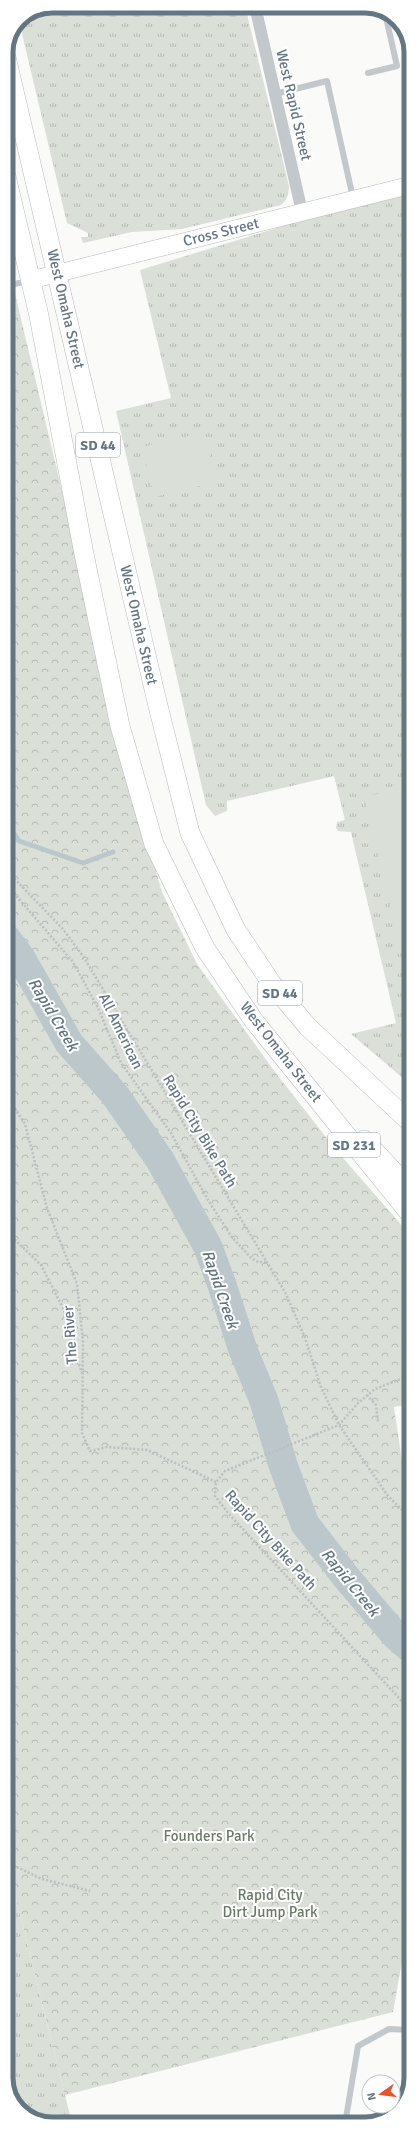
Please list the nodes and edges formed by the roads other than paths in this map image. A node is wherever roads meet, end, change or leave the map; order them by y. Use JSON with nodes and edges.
{"nodes":[{"id":1,"x":257,"y":13,"type":"edge"},
{"id":2,"x":387,"y":20,"type":"edge"},
{"id":3,"x":368,"y":73,"type":"dead end"},
{"id":4,"x":13,"y":86,"type":"edge"},
{"id":5,"x":275,"y":94,"type":"junction"},
{"id":6,"x":404,"y":187,"type":"edge"},
{"id":7,"x":353,"y":199,"type":"junction"},
{"id":8,"x":13,"y":205,"type":"edge"},
{"id":9,"x":302,"y":212,"type":"junction"},
{"id":10,"x":58,"y":274,"type":"junction"},
{"id":11,"x":31,"y":280,"type":"junction"},
{"id":12,"x":13,"y":284,"type":"edge"},
{"id":13,"x":299,"y":1075,"type":"junction"},
{"id":14,"x":404,"y":1116,"type":"edge"},
{"id":15,"x":404,"y":1183,"type":"edge"},
{"id":16,"x":404,"y":1206,"type":"edge"},
{"id":17,"x":404,"y":2030,"type":"edge"},
{"id":18,"x":346,"y":2117,"type":"edge"}],
"edges":[{"from":1,"to":5,"type":"street","name":"West Rapid Street"},
{"from":2,"to":3,"type":"lane"},
{"from":4,"to":10,"type":"main road","name":"West Omaha Street","number":"SD 44"},
{"from":5,"to":7,"type":"lane"},
{"from":5,"to":9,"type":"street","name":"West Rapid Street"},
{"from":6,"to":7,"type":"street","name":"Cross Street"},
{"from":7,"to":9,"type":"street","name":"Cross Street"},
{"from":8,"to":11,"type":"main road","name":"West Omaha Street","number":"SD 44"},
{"from":9,"to":10,"type":"street","name":"Cross Street"},
{"from":10,"to":11,"type":"street","name":"Cross Street"},
{"from":10,"to":14,"type":"main road","name":"West Omaha Street","number":"SD 44"},
{"from":11,"to":12,"type":"lane"},
{"from":11,"to":13,"type":"main road","name":"West Omaha Street","number":"SD 44"},
{"from":13,"to":15,"type":"main road"},
{"from":13,"to":16,"type":"main road","name":"West Omaha Street","number":"SD 231"},
{"from":17,"to":18,"type":"lane"}]}
